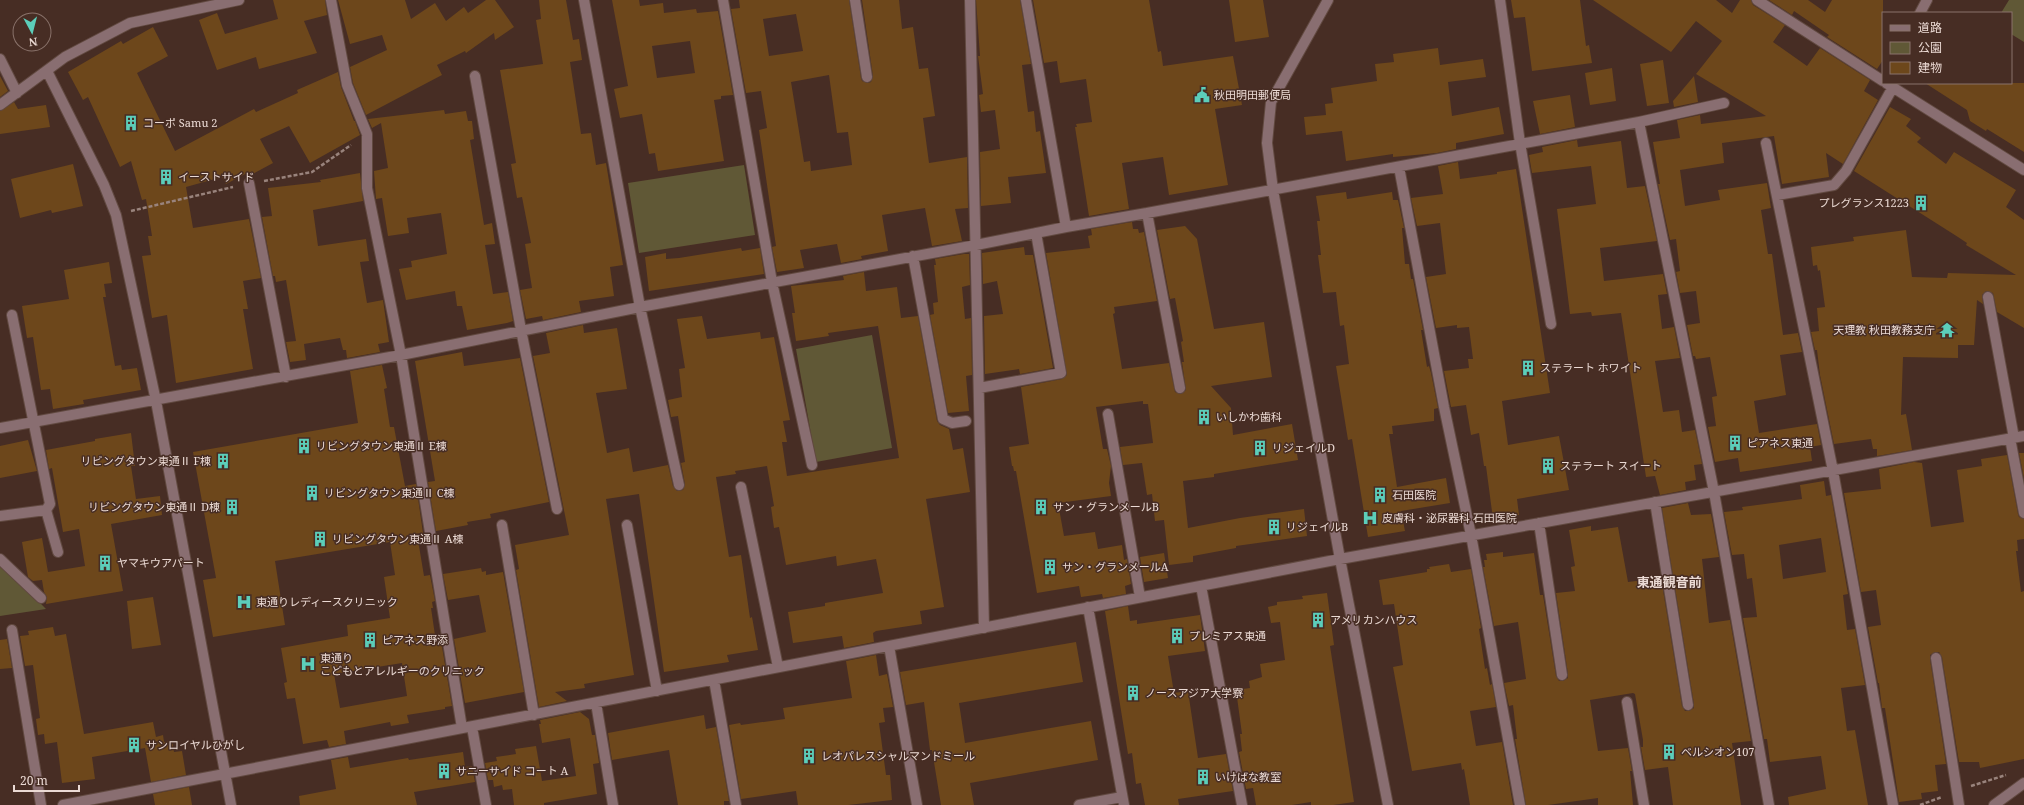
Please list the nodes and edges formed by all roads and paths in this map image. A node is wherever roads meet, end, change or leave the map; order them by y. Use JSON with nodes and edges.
{"nodes":[{"id":1,"x":239,"y":0,"type":"edge"},
{"id":2,"x":331,"y":0,"type":"edge"},
{"id":3,"x":584,"y":0,"type":"edge"},
{"id":4,"x":723,"y":0,"type":"edge"},
{"id":5,"x":855,"y":0,"type":"edge"},
{"id":6,"x":970,"y":0,"type":"edge"},
{"id":7,"x":1026,"y":0,"type":"edge"},
{"id":8,"x":1328,"y":0,"type":"edge"},
{"id":9,"x":1500,"y":0,"type":"edge"},
{"id":10,"x":1757,"y":0,"type":"edge"},
{"id":11,"x":1927,"y":0,"type":"edge"},
{"id":12,"x":212,"y":3,"type":"edge"},
{"id":13,"x":1921,"y":12,"type":"edge"},
{"id":14,"x":0,"y":59,"type":"edge"},
{"id":15,"x":47,"y":71,"type":"junction"},
{"id":16,"x":475,"y":76,"type":"dead end"},
{"id":17,"x":867,"y":77,"type":"dead end"},
{"id":18,"x":1882,"y":79,"type":"edge"},
{"id":19,"x":1884,"y":84,"type":"edge"},
{"id":20,"x":1890,"y":84,"type":"edge"},
{"id":21,"x":17,"y":93,"type":"junction"},
{"id":22,"x":1724,"y":103,"type":"dead end"},
{"id":23,"x":0,"y":105,"type":"edge"},
{"id":24,"x":1639,"y":122,"type":"junction"},
{"id":25,"x":1520,"y":143,"type":"junction"},
{"id":26,"x":1766,"y":143,"type":"dead end"},
{"id":27,"x":1399,"y":167,"type":"junction"},
{"id":28,"x":2024,"y":170,"type":"edge"},
{"id":29,"x":249,"y":184,"type":"dead end"},
{"id":30,"x":1273,"y":190,"type":"junction"},
{"id":31,"x":1777,"y":195,"type":"junction"},
{"id":32,"x":1147,"y":214,"type":"junction"},
{"id":33,"x":1066,"y":227,"type":"junction"},
{"id":34,"x":1036,"y":233,"type":"junction"},
{"id":35,"x":976,"y":245,"type":"junction"},
{"id":36,"x":913,"y":256,"type":"junction"},
{"id":37,"x":772,"y":282,"type":"junction"},
{"id":38,"x":1988,"y":297,"type":"dead end"},
{"id":39,"x":640,"y":307,"type":"junction"},
{"id":40,"x":12,"y":315,"type":"dead end"},
{"id":41,"x":1551,"y":324,"type":"dead end"},
{"id":42,"x":521,"y":330,"type":"junction"},
{"id":43,"x":401,"y":356,"type":"junction"},
{"id":44,"x":286,"y":376,"type":"junction"},
{"id":45,"x":979,"y":388,"type":"junction"},
{"id":46,"x":1180,"y":388,"type":"dead end"},
{"id":47,"x":156,"y":400,"type":"junction"},
{"id":48,"x":1108,"y":414,"type":"dead end"},
{"id":49,"x":966,"y":421,"type":"dead end"},
{"id":50,"x":32,"y":422,"type":"junction"},
{"id":51,"x":0,"y":428,"type":"edge"},
{"id":52,"x":2016,"y":437,"type":"edge"},
{"id":53,"x":812,"y":465,"type":"dead end"},
{"id":54,"x":1833,"y":471,"type":"junction"},
{"id":55,"x":679,"y":485,"type":"dead end"},
{"id":56,"x":741,"y":487,"type":"dead end"},
{"id":57,"x":1714,"y":492,"type":"junction"},
{"id":58,"x":1655,"y":502,"type":"junction"},
{"id":59,"x":557,"y":509,"type":"dead end"},
{"id":60,"x":46,"y":510,"type":"junction"},
{"id":61,"x":2024,"y":513,"type":"edge"},
{"id":62,"x":0,"y":516,"type":"edge"},
{"id":63,"x":1539,"y":523,"type":"junction"},
{"id":64,"x":502,"y":525,"type":"dead end"},
{"id":65,"x":627,"y":526,"type":"dead end"},
{"id":66,"x":1471,"y":536,"type":"junction"},
{"id":67,"x":58,"y":552,"type":"dead end"},
{"id":68,"x":0,"y":559,"type":"edge"},
{"id":69,"x":1340,"y":559,"type":"junction"},
{"id":70,"x":1201,"y":586,"type":"junction"},
{"id":71,"x":1140,"y":597,"type":"junction"},
{"id":72,"x":41,"y":598,"type":"dead end"},
{"id":73,"x":1088,"y":607,"type":"junction"},
{"id":74,"x":984,"y":628,"type":"junction"},
{"id":75,"x":12,"y":630,"type":"dead end"},
{"id":76,"x":889,"y":646,"type":"junction"},
{"id":77,"x":1936,"y":658,"type":"dead end"},
{"id":78,"x":778,"y":667,"type":"junction"},
{"id":79,"x":1562,"y":675,"type":"dead end"},
{"id":80,"x":714,"y":680,"type":"junction"},
{"id":81,"x":657,"y":691,"type":"junction"},
{"id":82,"x":596,"y":702,"type":"junction"},
{"id":83,"x":1627,"y":702,"type":"dead end"},
{"id":84,"x":1688,"y":705,"type":"dead end"},
{"id":85,"x":534,"y":714,"type":"junction"},
{"id":86,"x":467,"y":727,"type":"junction"},
{"id":87,"x":225,"y":774,"type":"junction"},
{"id":88,"x":2024,"y":783,"type":"edge"},
{"id":89,"x":1123,"y":801,"type":"edge"},
{"id":90,"x":40,"y":805,"type":"edge"},
{"id":91,"x":63,"y":805,"type":"edge"},
{"id":92,"x":230,"y":805,"type":"edge"},
{"id":93,"x":486,"y":805,"type":"edge"},
{"id":94,"x":613,"y":805,"type":"edge"},
{"id":95,"x":736,"y":805,"type":"edge"},
{"id":96,"x":917,"y":805,"type":"edge"},
{"id":97,"x":1079,"y":805,"type":"edge"},
{"id":98,"x":1242,"y":805,"type":"edge"},
{"id":99,"x":1388,"y":805,"type":"edge"},
{"id":100,"x":1520,"y":805,"type":"edge"},
{"id":101,"x":1644,"y":805,"type":"edge"},
{"id":102,"x":1769,"y":805,"type":"edge"},
{"id":103,"x":1893,"y":805,"type":"edge"},
{"id":104,"x":1959,"y":805,"type":"edge"},
{"id":105,"x":1994,"y":805,"type":"edge"}],
"edges":[{"from":1,"to":12,"type":"street"},
{"from":2,"to":43,"type":"street"},
{"from":3,"to":39,"type":"street"},
{"from":4,"to":37,"type":"street"},
{"from":5,"to":17,"type":"street"},
{"from":6,"to":35,"type":"street"},
{"from":7,"to":33,"type":"street"},
{"from":8,"to":30,"type":"street"},
{"from":9,"to":25,"type":"street"},
{"from":10,"to":18,"type":"street"},
{"from":11,"to":13,"type":"street"},
{"from":12,"to":15,"type":"street"},
{"from":14,"to":21,"type":"street"},
{"from":15,"to":21,"type":"street"},
{"from":15,"to":47,"type":"street"},
{"from":16,"to":42,"type":"street"},
{"from":19,"to":31,"type":"street"},
{"from":20,"to":28,"type":"street"},
{"from":21,"to":23,"type":"street"},
{"from":22,"to":24,"type":"street"},
{"from":24,"to":25,"type":"street"},
{"from":24,"to":57,"type":"street"},
{"from":25,"to":27,"type":"street"},
{"from":25,"to":41,"type":"street"},
{"from":26,"to":31,"type":"street"},
{"from":27,"to":30,"type":"street"},
{"from":27,"to":66,"type":"street"},
{"from":29,"to":44,"type":"street"},
{"from":30,"to":32,"type":"street"},
{"from":30,"to":69,"type":"street"},
{"from":31,"to":54,"type":"street"},
{"from":32,"to":33,"type":"street"},
{"from":32,"to":46,"type":"street"},
{"from":33,"to":34,"type":"street"},
{"from":34,"to":35,"type":"street"},
{"from":34,"to":45,"type":"street"},
{"from":35,"to":36,"type":"street"},
{"from":35,"to":45,"type":"street"},
{"from":36,"to":37,"type":"street"},
{"from":36,"to":49,"type":"street"},
{"from":37,"to":39,"type":"street"},
{"from":37,"to":53,"type":"street"},
{"from":38,"to":52,"type":"street"},
{"from":39,"to":42,"type":"street"},
{"from":39,"to":55,"type":"street"},
{"from":40,"to":50,"type":"street"},
{"from":42,"to":43,"type":"street"},
{"from":42,"to":59,"type":"street"},
{"from":43,"to":44,"type":"street"},
{"from":43,"to":86,"type":"street"},
{"from":44,"to":47,"type":"street"},
{"from":45,"to":74,"type":"street"},
{"from":47,"to":50,"type":"street"},
{"from":47,"to":87,"type":"street"},
{"from":48,"to":71,"type":"street"},
{"from":50,"to":51,"type":"street"},
{"from":50,"to":60,"type":"street"},
{"from":52,"to":54,"type":"street"},
{"from":52,"to":61,"type":"street"},
{"from":54,"to":57,"type":"street"},
{"from":54,"to":103,"type":"street"},
{"from":56,"to":78,"type":"street"},
{"from":57,"to":58,"type":"street"},
{"from":57,"to":102,"type":"street"},
{"from":58,"to":63,"type":"street"},
{"from":58,"to":84,"type":"street"},
{"from":60,"to":62,"type":"street"},
{"from":60,"to":67,"type":"street"},
{"from":63,"to":66,"type":"street"},
{"from":63,"to":79,"type":"street"},
{"from":64,"to":85,"type":"street"},
{"from":65,"to":81,"type":"street"},
{"from":66,"to":69,"type":"street"},
{"from":66,"to":100,"type":"street"},
{"from":68,"to":72,"type":"street"},
{"from":69,"to":70,"type":"street"},
{"from":69,"to":99,"type":"street"},
{"from":70,"to":71,"type":"street"},
{"from":70,"to":98,"type":"street"},
{"from":71,"to":73,"type":"street"},
{"from":73,"to":74,"type":"street"},
{"from":73,"to":89,"type":"street"},
{"from":74,"to":76,"type":"street"},
{"from":75,"to":90,"type":"street"},
{"from":76,"to":78,"type":"street"},
{"from":76,"to":96,"type":"street"},
{"from":77,"to":104,"type":"street"},
{"from":78,"to":80,"type":"street"},
{"from":80,"to":81,"type":"street"},
{"from":80,"to":95,"type":"street"},
{"from":81,"to":82,"type":"street"},
{"from":82,"to":85,"type":"street"},
{"from":82,"to":94,"type":"street"},
{"from":83,"to":101,"type":"street"},
{"from":85,"to":86,"type":"street"},
{"from":86,"to":87,"type":"street"},
{"from":86,"to":93,"type":"street"},
{"from":87,"to":91,"type":"street"},
{"from":87,"to":92,"type":"street"},
{"from":88,"to":105,"type":"street"},
{"from":89,"to":97,"type":"street"}]}
